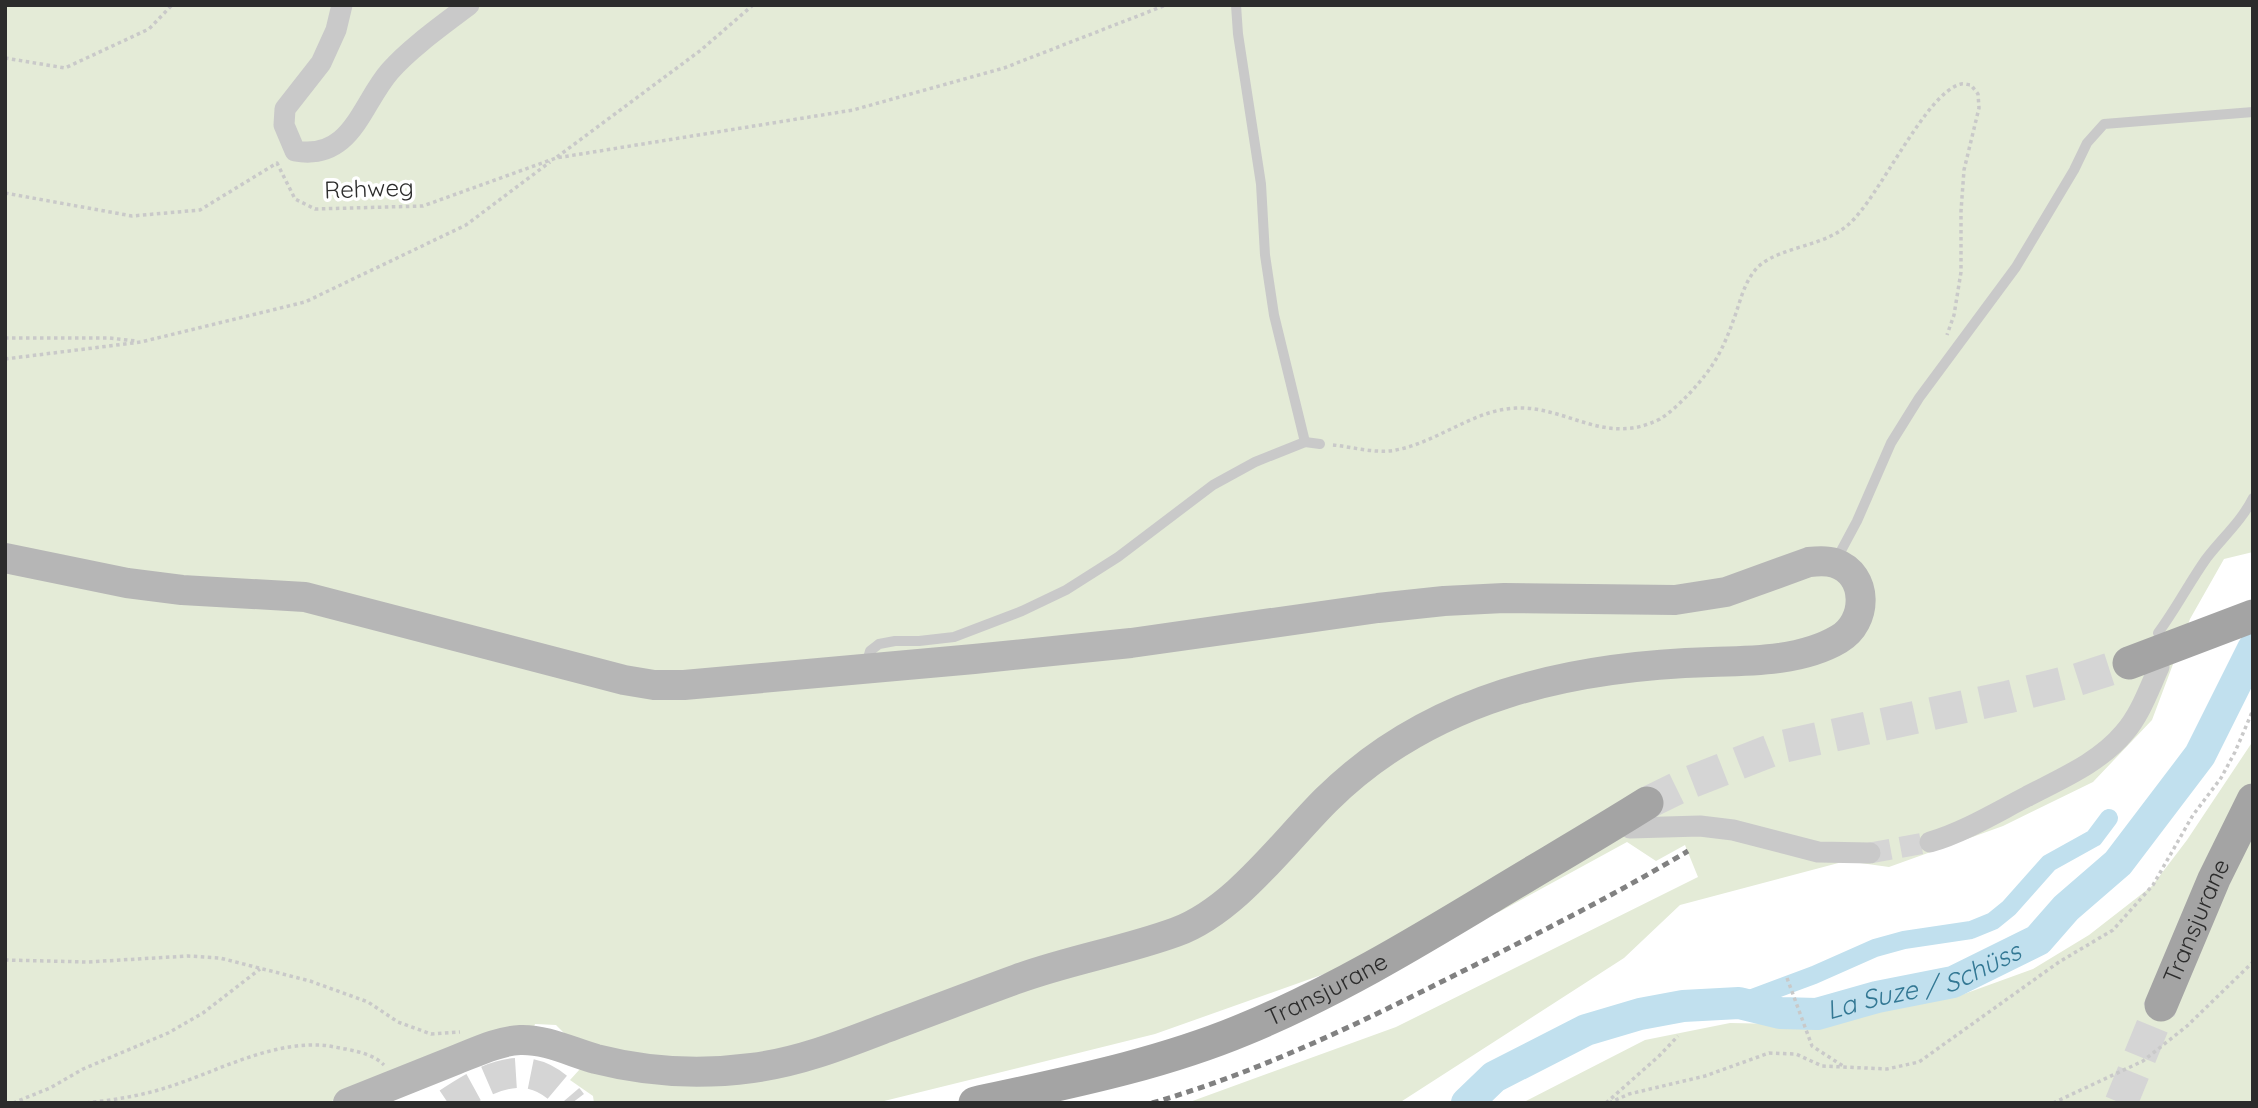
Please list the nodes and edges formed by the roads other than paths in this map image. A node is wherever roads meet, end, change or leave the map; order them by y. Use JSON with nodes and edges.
{"nodes":[{"id":1,"x":342,"y":5,"type":"edge"},
{"id":2,"x":469,"y":5,"type":"edge"},
{"id":3,"x":1236,"y":5,"type":"edge"},
{"id":4,"x":2253,"y":112,"type":"edge"},
{"id":5,"x":1305,"y":442,"type":"junction"},
{"id":6,"x":1320,"y":444,"type":"road end"},
{"id":7,"x":2253,"y":498,"type":"edge"},
{"id":8,"x":5,"y":558,"type":"edge"},
{"id":9,"x":1835,"y":563,"type":"junction"},
{"id":10,"x":2253,"y":616,"type":"edge"},
{"id":11,"x":2155,"y":653,"type":"junction"},
{"id":12,"x":866,"y":668,"type":"junction"},
{"id":13,"x":2253,"y":800,"type":"edge"},
{"id":14,"x":1627,"y":820,"type":"joint"},
{"id":15,"x":1930,"y":842,"type":"tunnel mouth"},
{"id":16,"x":1870,"y":853,"type":"tunnel mouth"},
{"id":17,"x":2161,"y":1005,"type":"tunnel mouth"},
{"id":18,"x":348,"y":1103,"type":"edge"},
{"id":19,"x":975,"y":1103,"type":"edge"}],
"edges":[{"from":1,"to":2,"type":"street"},
{"from":3,"to":5,"type":"lane"},
{"from":4,"to":9,"type":"lane"},
{"from":5,"to":6,"type":"lane"},
{"from":5,"to":12,"type":"lane"},
{"from":7,"to":11,"type":"lane"},
{"from":8,"to":12,"type":"street"},
{"from":9,"to":12,"type":"street"},
{"from":9,"to":18,"type":"street"},
{"from":10,"to":11,"type":"main road"},
{"from":11,"to":15,"type":"street"},
{"from":13,"to":17,"type":"main road","name":"Transjurane"},
{"from":14,"to":16,"type":"street"},
{"from":14,"to":19,"type":"main road","name":"Transjurane"}]}
